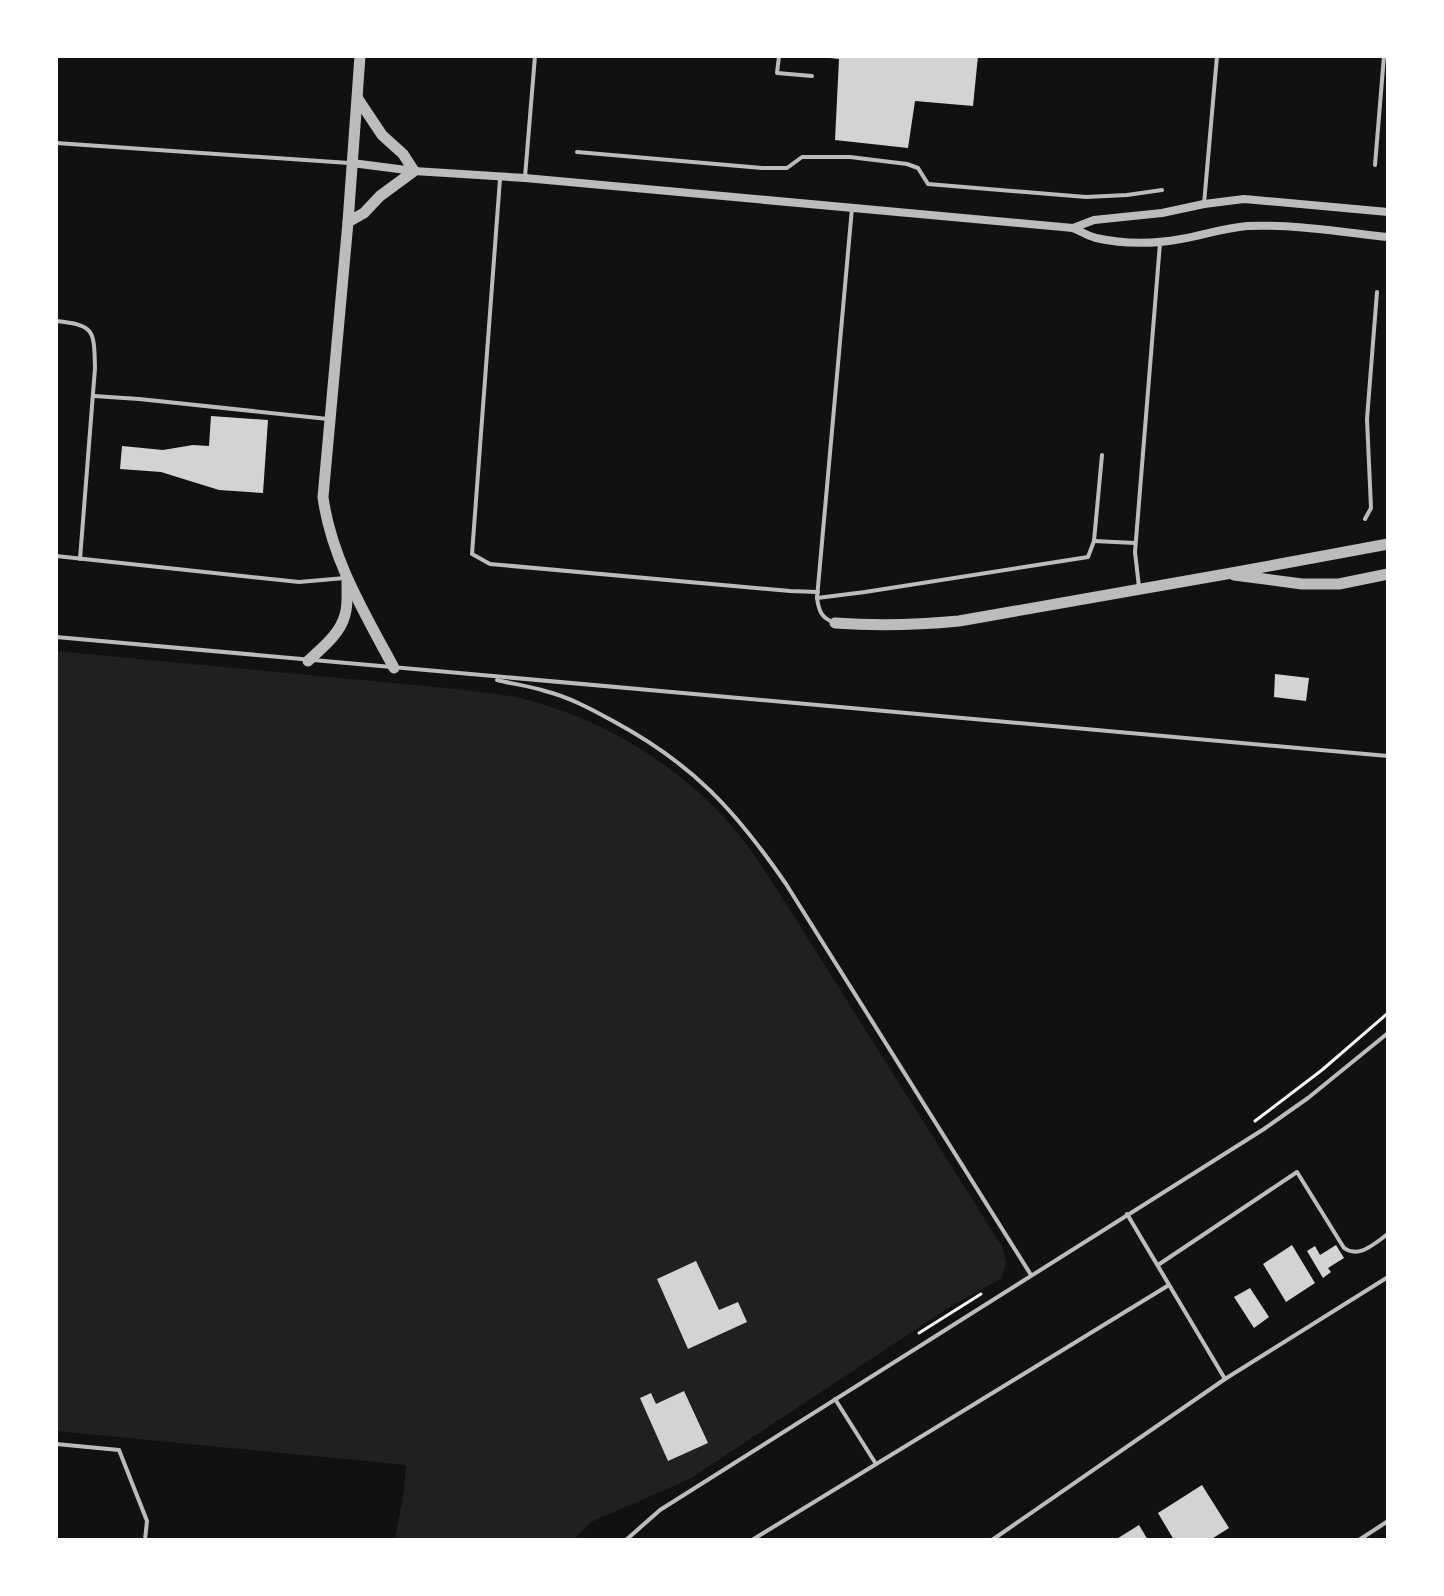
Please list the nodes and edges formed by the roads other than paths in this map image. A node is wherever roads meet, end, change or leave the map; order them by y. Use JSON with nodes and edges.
{"nodes":[{"id":1,"x":360,"y":56,"type":"edge"},
{"id":2,"x":535,"y":56,"type":"edge"},
{"id":3,"x":779,"y":56,"type":"edge"},
{"id":4,"x":1217,"y":56,"type":"edge"},
{"id":5,"x":1384,"y":56,"type":"edge"},
{"id":6,"x":812,"y":76,"type":"dead end"},
{"id":7,"x":358,"y":98,"type":"junction"},
{"id":8,"x":56,"y":143,"type":"edge"},
{"id":9,"x":577,"y":152,"type":"dead end"},
{"id":10,"x":352,"y":163,"type":"junction"},
{"id":11,"x":1375,"y":165,"type":"dead end"},
{"id":12,"x":414,"y":171,"type":"junction"},
{"id":13,"x":500,"y":176,"type":"junction"},
{"id":14,"x":525,"y":178,"type":"junction"},
{"id":15,"x":1162,"y":190,"type":"dead end"},
{"id":16,"x":1204,"y":204,"type":"junction"},
{"id":17,"x":852,"y":208,"type":"junction"},
{"id":18,"x":1388,"y":212,"type":"edge"},
{"id":19,"x":348,"y":222,"type":"junction"},
{"id":20,"x":1073,"y":228,"type":"junction"},
{"id":21,"x":1388,"y":237,"type":"edge"},
{"id":22,"x":1160,"y":243,"type":"junction"},
{"id":23,"x":1377,"y":292,"type":"dead end"},
{"id":24,"x":56,"y":321,"type":"edge"},
{"id":25,"x":93,"y":395,"type":"junction"},
{"id":26,"x":330,"y":419,"type":"junction"},
{"id":27,"x":1102,"y":455,"type":"dead end"},
{"id":28,"x":1365,"y":519,"type":"dead end"},
{"id":29,"x":1094,"y":541,"type":"junction"},
{"id":30,"x":1135,"y":543,"type":"junction"},
{"id":31,"x":1388,"y":544,"type":"edge"},
{"id":32,"x":56,"y":556,"type":"edge"},
{"id":33,"x":80,"y":559,"type":"junction"},
{"id":34,"x":1226,"y":574,"type":"junction"},
{"id":35,"x":1388,"y":574,"type":"edge"},
{"id":36,"x":347,"y":577,"type":"junction"},
{"id":37,"x":1139,"y":588,"type":"junction"},
{"id":38,"x":818,"y":595,"type":"junction"},
{"id":39,"x":835,"y":623,"type":"joint"},
{"id":40,"x":56,"y":637,"type":"edge"},
{"id":41,"x":308,"y":661,"type":"junction"},
{"id":42,"x":394,"y":668,"type":"junction"},
{"id":43,"x":478,"y":676,"type":"junction"},
{"id":44,"x":1388,"y":756,"type":"edge"},
{"id":45,"x":1388,"y":1033,"type":"edge"},
{"id":46,"x":1127,"y":1214,"type":"junction"},
{"id":47,"x":1388,"y":1234,"type":"edge"},
{"id":48,"x":1158,"y":1265,"type":"junction"},
{"id":49,"x":1031,"y":1275,"type":"junction"},
{"id":50,"x":1388,"y":1277,"type":"edge"},
{"id":51,"x":1169,"y":1285,"type":"junction"},
{"id":52,"x":1225,"y":1379,"type":"junction"},
{"id":53,"x":835,"y":1399,"type":"junction"},
{"id":54,"x":56,"y":1444,"type":"edge"},
{"id":55,"x":876,"y":1464,"type":"junction"},
{"id":56,"x":1388,"y":1521,"type":"edge"},
{"id":57,"x":145,"y":1540,"type":"edge"},
{"id":58,"x":626,"y":1540,"type":"edge"},
{"id":59,"x":752,"y":1540,"type":"edge"},
{"id":60,"x":992,"y":1540,"type":"edge"},
{"id":61,"x":1359,"y":1540,"type":"edge"}],
"edges":[{"from":1,"to":7,"type":"street"},
{"from":2,"to":14,"type":"lane"},
{"from":3,"to":6,"type":"lane"},
{"from":4,"to":16,"type":"lane"},
{"from":5,"to":11,"type":"lane"},
{"from":7,"to":10,"type":"street"},
{"from":7,"to":12,"type":"street"},
{"from":8,"to":10,"type":"lane"},
{"from":9,"to":15,"type":"lane"},
{"from":10,"to":12,"type":"street"},
{"from":10,"to":19,"type":"street"},
{"from":12,"to":13,"type":"street"},
{"from":12,"to":19,"type":"street"},
{"from":13,"to":14,"type":"street"},
{"from":13,"to":38,"type":"lane"},
{"from":14,"to":17,"type":"street"},
{"from":16,"to":18,"type":"street"},
{"from":16,"to":20,"type":"street"},
{"from":17,"to":20,"type":"street"},
{"from":17,"to":38,"type":"lane"},
{"from":19,"to":26,"type":"street"},
{"from":20,"to":22,"type":"street"},
{"from":21,"to":22,"type":"street"},
{"from":22,"to":30,"type":"lane"},
{"from":23,"to":28,"type":"lane"},
{"from":24,"to":25,"type":"lane"},
{"from":25,"to":26,"type":"lane"},
{"from":25,"to":33,"type":"lane"},
{"from":26,"to":36,"type":"street"},
{"from":27,"to":29,"type":"lane"},
{"from":29,"to":30,"type":"lane"},
{"from":29,"to":38,"type":"lane"},
{"from":30,"to":37,"type":"lane"},
{"from":31,"to":34,"type":"street"},
{"from":32,"to":33,"type":"lane"},
{"from":33,"to":36,"type":"lane"},
{"from":34,"to":35,"type":"street"},
{"from":34,"to":37,"type":"street"},
{"from":36,"to":41,"type":"street"},
{"from":36,"to":42,"type":"street"},
{"from":37,"to":39,"type":"street"},
{"from":38,"to":39,"type":"lane"},
{"from":40,"to":41,"type":"lane"},
{"from":41,"to":42,"type":"lane"},
{"from":42,"to":43,"type":"lane"},
{"from":43,"to":44,"type":"lane"},
{"from":43,"to":49,"type":"lane"},
{"from":45,"to":46,"type":"lane"},
{"from":46,"to":48,"type":"lane"},
{"from":46,"to":49,"type":"lane"},
{"from":47,"to":48,"type":"lane"},
{"from":48,"to":51,"type":"lane"},
{"from":49,"to":53,"type":"lane"},
{"from":50,"to":52,"type":"lane"},
{"from":51,"to":52,"type":"lane"},
{"from":51,"to":55,"type":"lane"},
{"from":52,"to":60,"type":"lane"},
{"from":53,"to":55,"type":"lane"},
{"from":53,"to":58,"type":"lane"},
{"from":54,"to":57,"type":"lane"},
{"from":55,"to":59,"type":"lane"},
{"from":56,"to":61,"type":"lane"}]}
